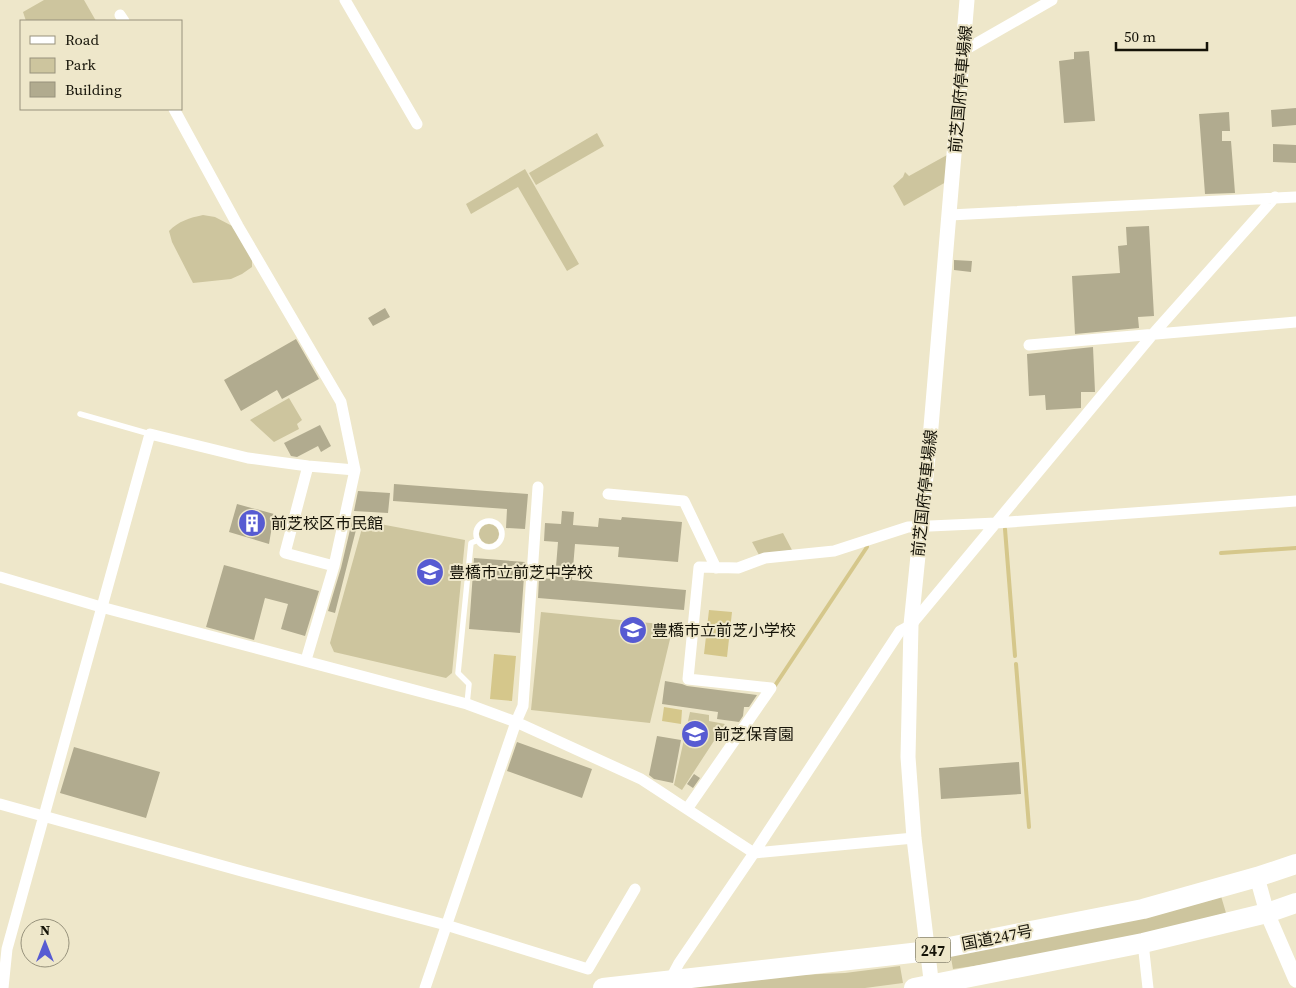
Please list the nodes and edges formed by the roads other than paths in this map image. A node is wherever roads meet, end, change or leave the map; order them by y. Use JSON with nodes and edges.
{"nodes":[{"id":1,"x":345,"y":0,"type":"edge"},
{"id":2,"x":967,"y":0,"type":"edge"},
{"id":3,"x":1052,"y":0,"type":"edge"},
{"id":4,"x":963,"y":51,"type":"junction"},
{"id":5,"x":175,"y":110,"type":"edge"},
{"id":6,"x":417,"y":124,"type":"dead end"},
{"id":7,"x":1275,"y":197,"type":"junction"},
{"id":8,"x":1296,"y":197,"type":"edge"},
{"id":9,"x":950,"y":214,"type":"junction"},
{"id":10,"x":1296,"y":322,"type":"edge"},
{"id":11,"x":1153,"y":334,"type":"junction"},
{"id":12,"x":1029,"y":345,"type":"dead end"},
{"id":13,"x":80,"y":414,"type":"dead end"},
{"id":14,"x":150,"y":434,"type":"junction"},
{"id":15,"x":308,"y":466,"type":"junction"},
{"id":16,"x":355,"y":470,"type":"junction"},
{"id":17,"x":538,"y":487,"type":"dead end"},
{"id":18,"x":608,"y":494,"type":"dead end"},
{"id":19,"x":1296,"y":501,"type":"edge"},
{"id":20,"x":996,"y":523,"type":"junction"},
{"id":21,"x":921,"y":526,"type":"junction"},
{"id":22,"x":478,"y":540,"type":"junction"},
{"id":23,"x":334,"y":566,"type":"junction"},
{"id":24,"x":716,"y":568,"type":"junction"},
{"id":25,"x":0,"y":577,"type":"edge"},
{"id":26,"x":101,"y":607,"type":"junction"},
{"id":27,"x":911,"y":625,"type":"junction"},
{"id":28,"x":306,"y":660,"type":"junction"},
{"id":29,"x":467,"y":704,"type":"junction"},
{"id":30,"x":516,"y":722,"type":"junction"},
{"id":31,"x":0,"y":804,"type":"edge"},
{"id":32,"x":687,"y":809,"type":"junction"},
{"id":33,"x":44,"y":816,"type":"junction"},
{"id":34,"x":914,"y":838,"type":"junction"},
{"id":35,"x":754,"y":853,"type":"junction"},
{"id":36,"x":1296,"y":864,"type":"edge"},
{"id":37,"x":1257,"y":877,"type":"junction"},
{"id":38,"x":635,"y":889,"type":"dead end"},
{"id":39,"x":1296,"y":903,"type":"edge"},
{"id":40,"x":1267,"y":913,"type":"junction"},
{"id":41,"x":446,"y":925,"type":"junction"},
{"id":42,"x":1143,"y":943,"type":"junction"},
{"id":43,"x":928,"y":951,"type":"junction"},
{"id":44,"x":670,"y":980,"type":"junction"},
{"id":45,"x":1296,"y":980,"type":"edge"},
{"id":46,"x":926,"y":987,"type":"edge"},
{"id":47,"x":3,"y":988,"type":"edge"},
{"id":48,"x":424,"y":988,"type":"edge"},
{"id":49,"x":602,"y":988,"type":"edge"},
{"id":50,"x":1148,"y":988,"type":"edge"}],
"edges":[{"from":1,"to":6,"type":"street"},
{"from":2,"to":4,"type":"main road","name":"前芝国府停車場線"},
{"from":3,"to":4,"type":"street"},
{"from":4,"to":9,"type":"main road","name":"前芝国府停車場線"},
{"from":5,"to":16,"type":"street"},
{"from":7,"to":8,"type":"street"},
{"from":7,"to":9,"type":"street"},
{"from":7,"to":11,"type":"street"},
{"from":9,"to":21,"type":"main road","name":"前芝国府停車場線"},
{"from":10,"to":11,"type":"street"},
{"from":11,"to":12,"type":"street"},
{"from":11,"to":20,"type":"street"},
{"from":13,"to":14,"type":"lane"},
{"from":14,"to":15,"type":"street"},
{"from":14,"to":26,"type":"street"},
{"from":15,"to":16,"type":"street"},
{"from":15,"to":23,"type":"street"},
{"from":16,"to":23,"type":"street"},
{"from":17,"to":30,"type":"street"},
{"from":18,"to":24,"type":"street"},
{"from":19,"to":20,"type":"street"},
{"from":20,"to":21,"type":"street"},
{"from":20,"to":27,"type":"street"},
{"from":21,"to":24,"type":"street"},
{"from":21,"to":27,"type":"main road","name":"前芝国府停車場線"},
{"from":22,"to":22,"type":"lane"},
{"from":22,"to":29,"type":"lane"},
{"from":23,"to":28,"type":"street"},
{"from":24,"to":32,"type":"street"},
{"from":25,"to":26,"type":"street"},
{"from":26,"to":28,"type":"street"},
{"from":26,"to":33,"type":"street"},
{"from":27,"to":34,"type":"main road","name":"前芝国府停車場線"},
{"from":27,"to":35,"type":"street"},
{"from":28,"to":29,"type":"street"},
{"from":29,"to":30,"type":"street"},
{"from":30,"to":32,"type":"street"},
{"from":30,"to":41,"type":"street"},
{"from":31,"to":33,"type":"street"},
{"from":32,"to":35,"type":"street"},
{"from":33,"to":41,"type":"street"},
{"from":33,"to":47,"type":"street"},
{"from":34,"to":35,"type":"street"},
{"from":34,"to":43,"type":"main road","name":"前芝国府停車場線"},
{"from":35,"to":44,"type":"street"},
{"from":36,"to":37,"type":"highway","name":"国道247号","number":"247"},
{"from":37,"to":40,"type":"main road"},
{"from":37,"to":43,"type":"highway","name":"国道247号","number":"247"},
{"from":38,"to":41,"type":"street"},
{"from":39,"to":40,"type":"highway","number":"247"},
{"from":40,"to":42,"type":"highway","number":"247"},
{"from":40,"to":45,"type":"main road"},
{"from":41,"to":48,"type":"street"},
{"from":42,"to":46,"type":"highway","number":"247"},
{"from":42,"to":50,"type":"street"},
{"from":43,"to":44,"type":"highway","name":"国道247号","number":"247"},
{"from":43,"to":46,"type":"main road","name":"前芝国府停車場線"},
{"from":44,"to":49,"type":"highway","name":"国道247号","number":"247"}]}
